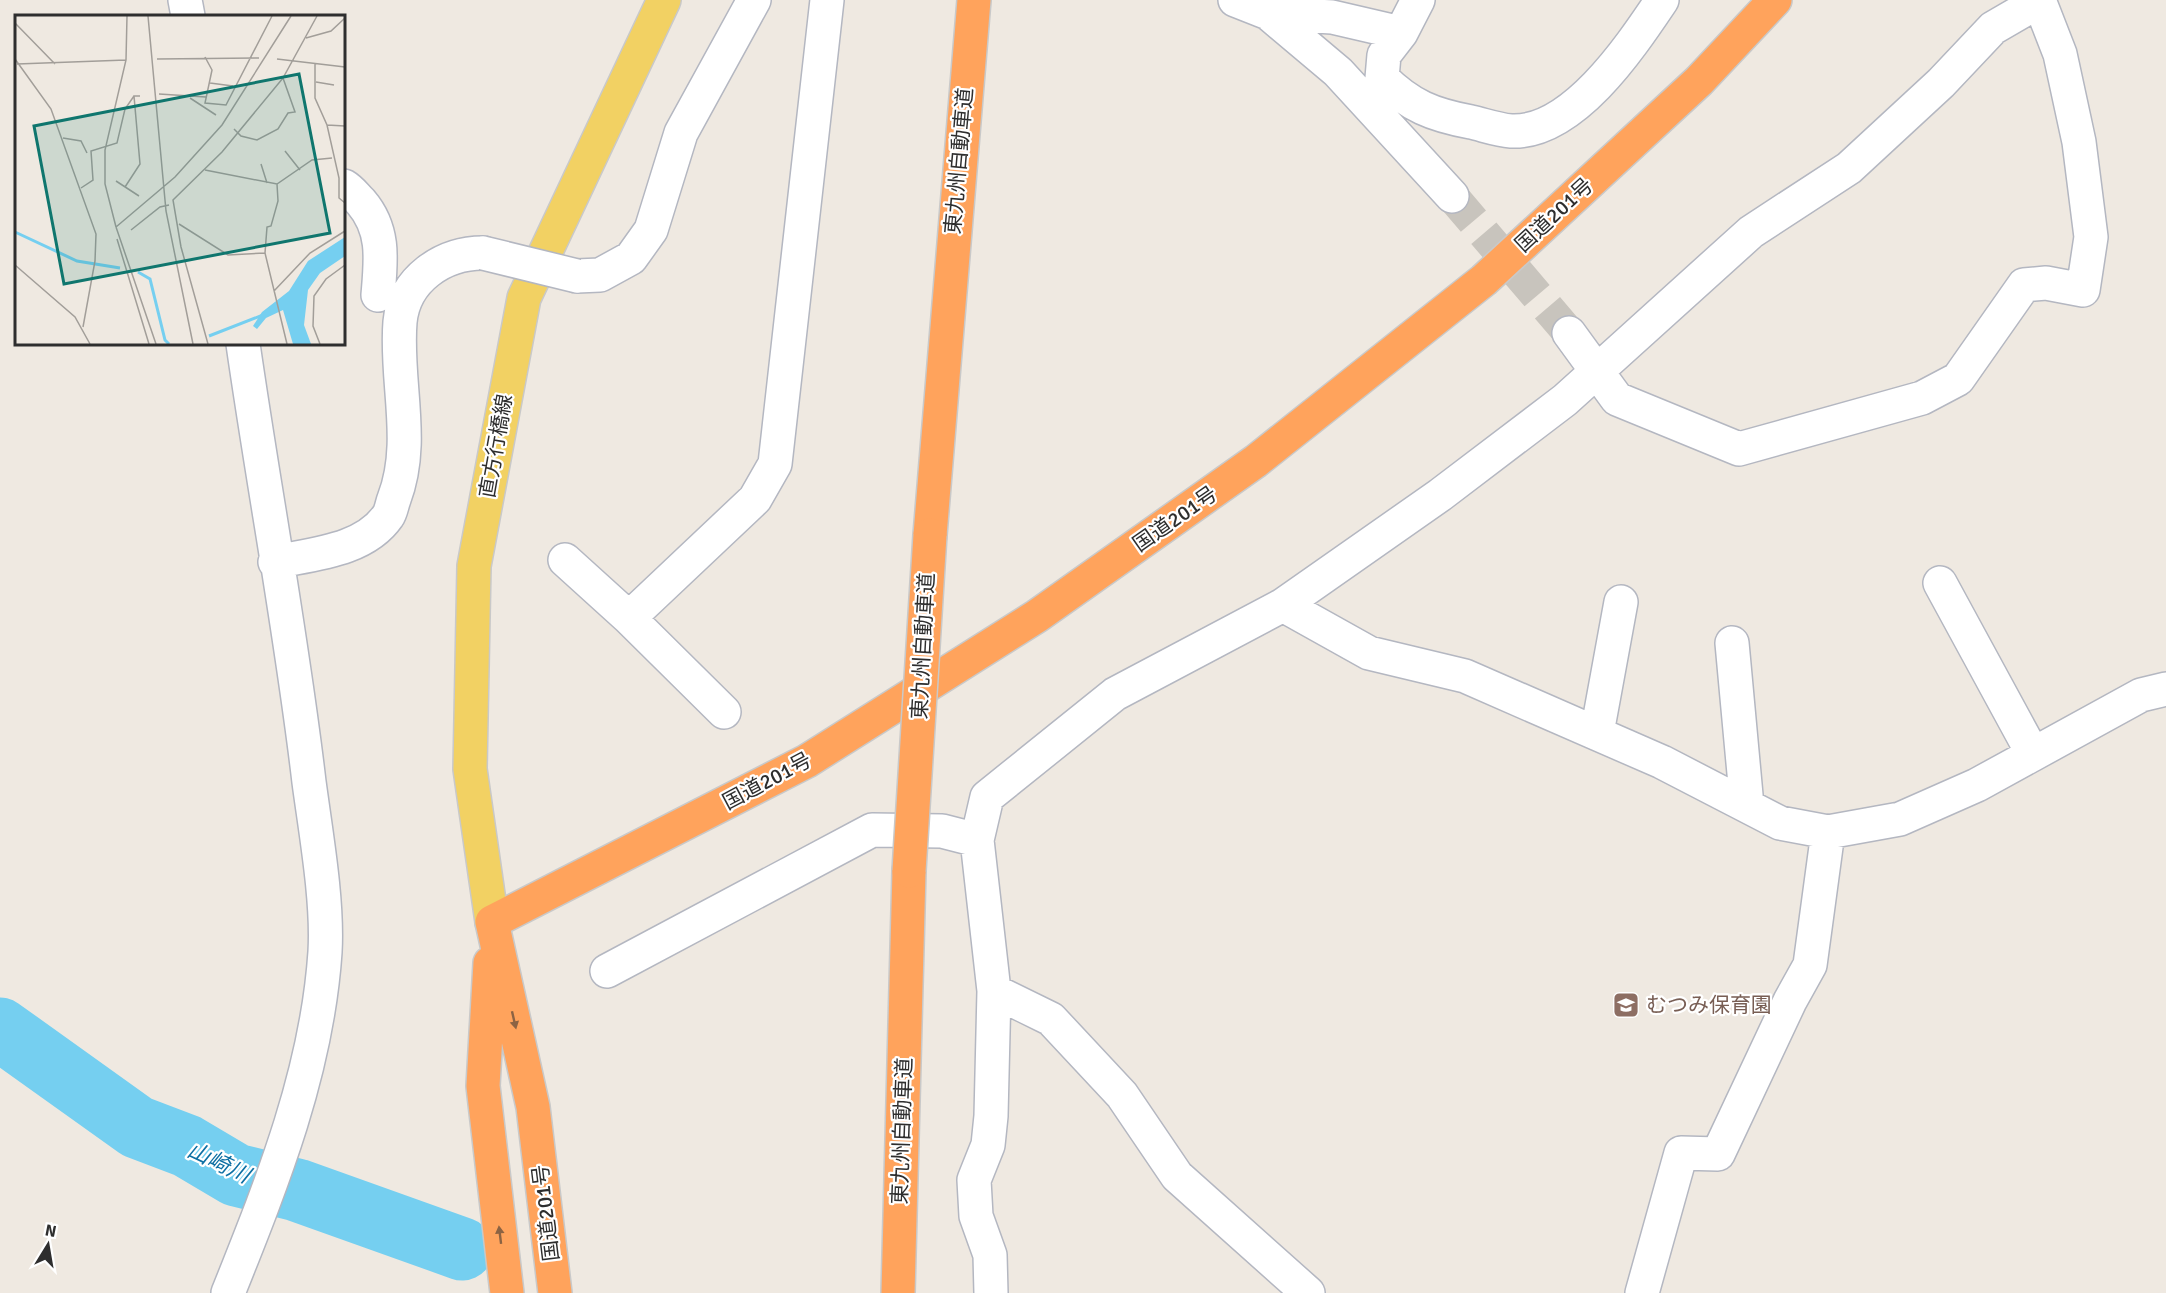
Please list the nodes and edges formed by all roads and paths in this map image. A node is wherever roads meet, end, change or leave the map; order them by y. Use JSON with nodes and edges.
{"nodes":[{"id":1,"x":184,"y":0,"type":"edge"},
{"id":2,"x":664,"y":0,"type":"edge"},
{"id":3,"x":754,"y":0,"type":"edge"},
{"id":4,"x":827,"y":0,"type":"edge"},
{"id":5,"x":974,"y":0,"type":"edge"},
{"id":6,"x":1235,"y":0,"type":"edge"},
{"id":7,"x":1418,"y":0,"type":"edge"},
{"id":8,"x":1662,"y":0,"type":"edge"},
{"id":9,"x":1775,"y":0,"type":"edge"},
{"id":10,"x":2039,"y":1,"type":"edge"},
{"id":11,"x":1269,"y":14,"type":"junction"},
{"id":12,"x":188,"y":15,"type":"edge"},
{"id":13,"x":1401,"y":33,"type":"junction"},
{"id":14,"x":345,"y":187,"type":"edge"},
{"id":15,"x":1452,"y":196,"type":"tunnel mouth"},
{"id":16,"x":378,"y":295,"type":"dead end"},
{"id":17,"x":1569,"y":333,"type":"tunnel mouth"},
{"id":18,"x":243,"y":345,"type":"edge"},
{"id":19,"x":1597,"y":373,"type":"junction"},
{"id":20,"x":566,"y":561,"type":"dead end"},
{"id":21,"x":275,"y":562,"type":"junction"},
{"id":22,"x":1940,"y":583,"type":"dead end"},
{"id":23,"x":1621,"y":602,"type":"dead end"},
{"id":24,"x":1283,"y":605,"type":"junction"},
{"id":25,"x":629,"y":618,"type":"junction"},
{"id":26,"x":1732,"y":643,"type":"dead end"},
{"id":27,"x":2166,"y":689,"type":"edge"},
{"id":28,"x":724,"y":712,"type":"dead end"},
{"id":29,"x":1597,"y":734,"type":"junction"},
{"id":30,"x":2033,"y":754,"type":"junction"},
{"id":31,"x":1747,"y":806,"type":"junction"},
{"id":32,"x":1828,"y":832,"type":"junction"},
{"id":33,"x":977,"y":840,"type":"junction"},
{"id":34,"x":492,"y":922,"type":"junction"},
{"id":35,"x":607,"y":971,"type":"dead end"},
{"id":36,"x":994,"y":991,"type":"junction"},
{"id":37,"x":228,"y":1293,"type":"edge"},
{"id":38,"x":507,"y":1293,"type":"edge"},
{"id":39,"x":555,"y":1293,"type":"edge"},
{"id":40,"x":898,"y":1293,"type":"edge"},
{"id":41,"x":991,"y":1293,"type":"edge"},
{"id":42,"x":1308,"y":1293,"type":"edge"},
{"id":43,"x":1642,"y":1293,"type":"edge"}],
"edges":[{"from":1,"to":12,"type":"street"},
{"from":2,"to":34,"type":"main road","name":"直方行橋線"},
{"from":3,"to":21,"type":"street","bridge":true},
{"from":4,"to":25,"type":"street"},
{"from":5,"to":40,"type":"highway","name":"東九州自動車道","bridge":true},
{"from":6,"to":11,"type":"street"},
{"from":7,"to":13,"type":"street"},
{"from":8,"to":13,"type":"street"},
{"from":9,"to":34,"type":"highway","name":"国道201号"},
{"from":10,"to":19,"type":"street"},
{"from":10,"to":19,"type":"street"},
{"from":11,"to":13,"type":"street"},
{"from":11,"to":15,"type":"street"},
{"from":14,"to":16,"type":"street"},
{"from":17,"to":19,"type":"street"},
{"from":18,"to":21,"type":"street"},
{"from":19,"to":24,"type":"street"},
{"from":20,"to":25,"type":"street"},
{"from":21,"to":37,"type":"street"},
{"from":22,"to":30,"type":"street"},
{"from":23,"to":29,"type":"street"},
{"from":24,"to":29,"type":"street"},
{"from":24,"to":33,"type":"street"},
{"from":25,"to":28,"type":"street"},
{"from":26,"to":31,"type":"street"},
{"from":27,"to":30,"type":"street"},
{"from":29,"to":31,"type":"street"},
{"from":30,"to":32,"type":"street"},
{"from":31,"to":32,"type":"street"},
{"from":32,"to":43,"type":"street"},
{"from":33,"to":35,"type":"street"},
{"from":33,"to":36,"type":"street"},
{"from":38,"to":34,"type":"highway","one_way":true},
{"from":34,"to":39,"type":"highway","name":"国道201号","one_way":true},
{"from":36,"to":41,"type":"street"},
{"from":36,"to":42,"type":"street"}]}
